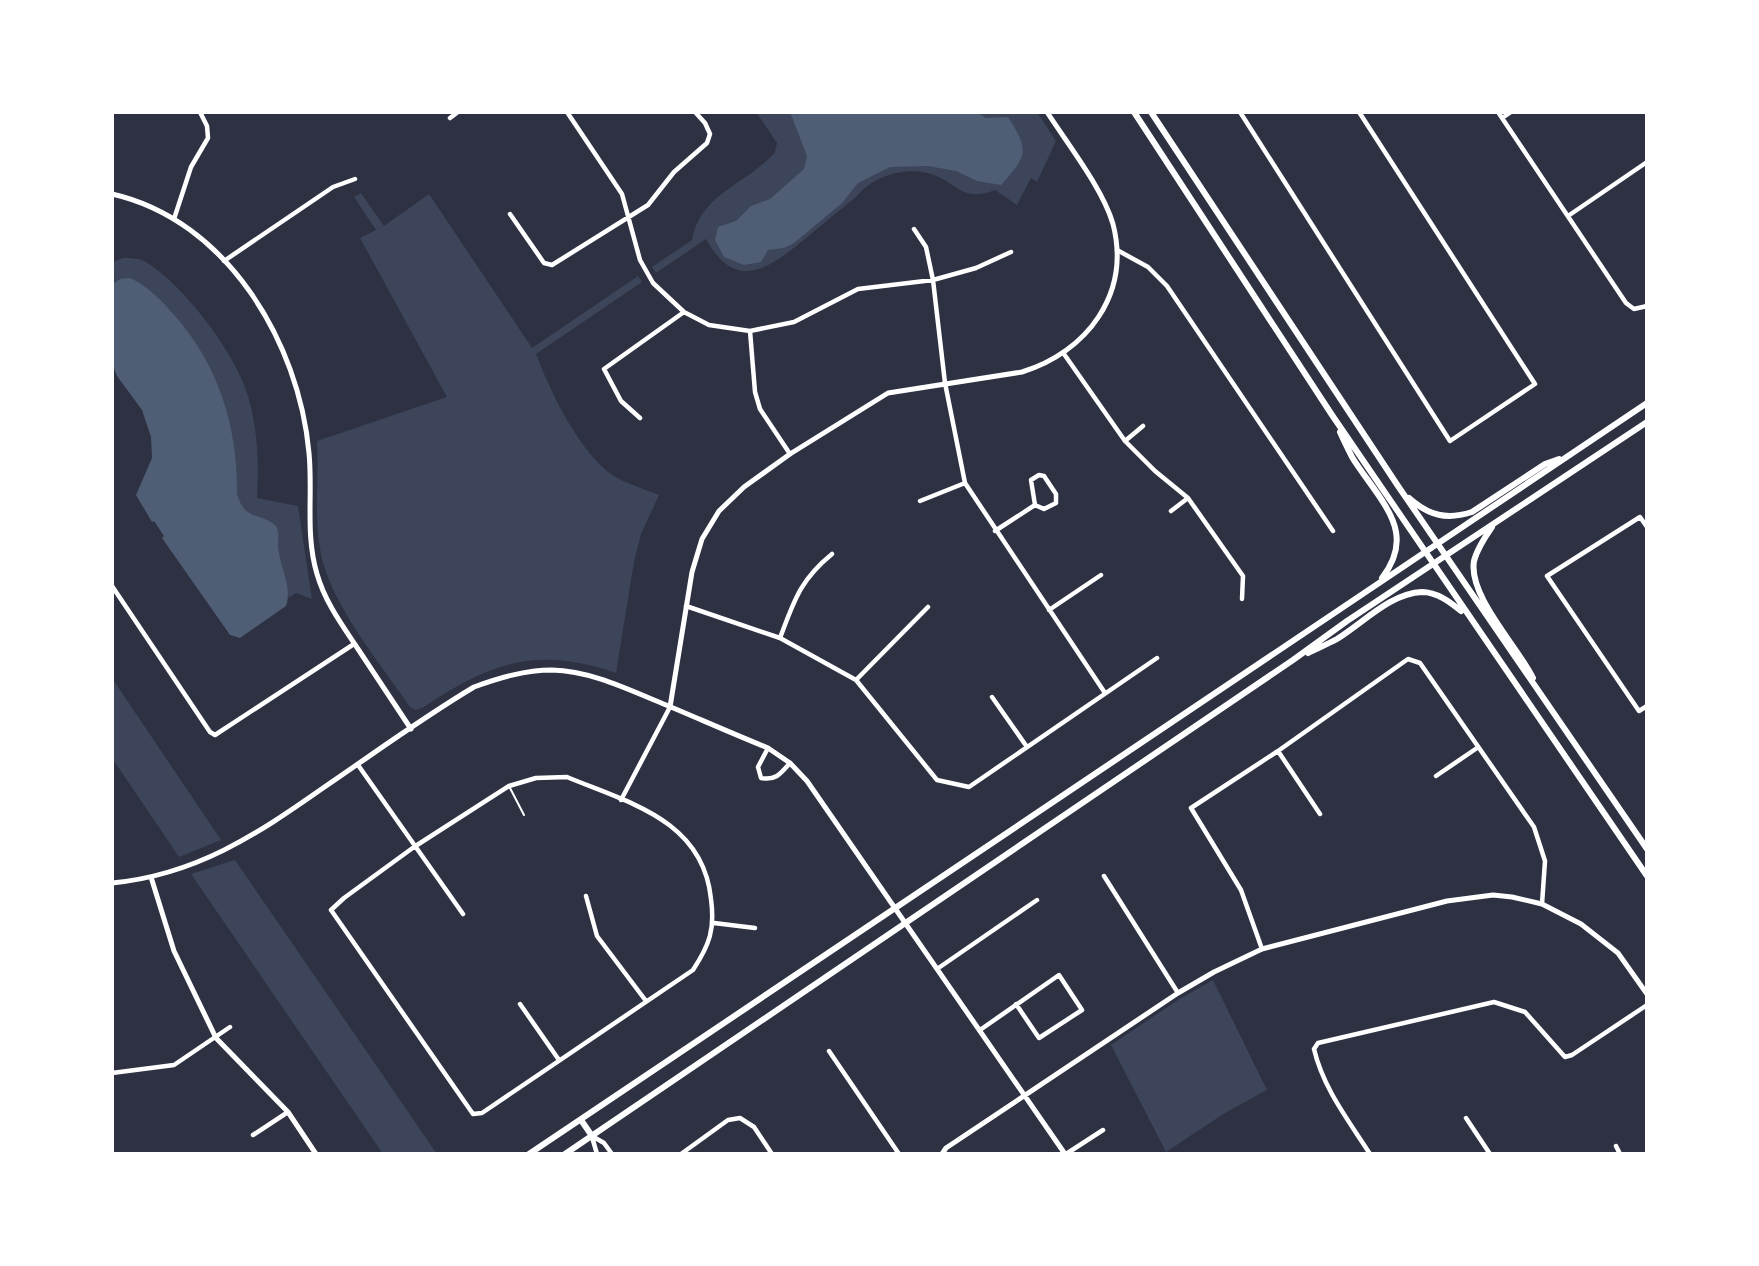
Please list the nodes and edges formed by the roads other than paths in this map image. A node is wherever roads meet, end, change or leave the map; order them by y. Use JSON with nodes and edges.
{"nodes":[{"id":1,"x":200,"y":112,"type":"edge"},
{"id":2,"x":458,"y":112,"type":"edge"},
{"id":3,"x":567,"y":112,"type":"edge"},
{"id":4,"x":695,"y":112,"type":"edge"},
{"id":5,"x":1047,"y":112,"type":"edge"},
{"id":6,"x":1134,"y":112,"type":"edge"},
{"id":7,"x":1151,"y":112,"type":"edge"},
{"id":8,"x":1240,"y":112,"type":"edge"},
{"id":9,"x":1359,"y":112,"type":"edge"},
{"id":10,"x":1498,"y":112,"type":"edge"},
{"id":11,"x":1511,"y":112,"type":"edge"},
{"id":12,"x":450,"y":118,"type":"dead end"},
{"id":13,"x":1502,"y":118,"type":"junction"},
{"id":14,"x":1647,"y":162,"type":"edge"},
{"id":15,"x":355,"y":179,"type":"dead end"},
{"id":16,"x":112,"y":194,"type":"edge"},
{"id":17,"x":510,"y":214,"type":"dead end"},
{"id":18,"x":629,"y":215,"type":"junction"},
{"id":19,"x":1567,"y":216,"type":"junction"},
{"id":20,"x":174,"y":219,"type":"junction"},
{"id":21,"x":914,"y":229,"type":"dead end"},
{"id":22,"x":1117,"y":250,"type":"junction"},
{"id":23,"x":1011,"y":252,"type":"dead end"},
{"id":24,"x":224,"y":261,"type":"junction"},
{"id":25,"x":933,"y":280,"type":"junction"},
{"id":26,"x":1647,"y":306,"type":"edge"},
{"id":27,"x":684,"y":312,"type":"junction"},
{"id":28,"x":750,"y":331,"type":"junction"},
{"id":29,"x":1064,"y":354,"type":"junction"},
{"id":30,"x":945,"y":383,"type":"junction"},
{"id":31,"x":1647,"y":403,"type":"edge"},
{"id":32,"x":1332,"y":415,"type":"junction"},
{"id":33,"x":640,"y":418,"type":"dead end"},
{"id":34,"x":1647,"y":422,"type":"edge"},
{"id":35,"x":1143,"y":425,"type":"dead end"},
{"id":36,"x":1125,"y":441,"type":"junction"},
{"id":37,"x":790,"y":454,"type":"junction"},
{"id":38,"x":1571,"y":454,"type":"junction"},
{"id":39,"x":965,"y":483,"type":"junction"},
{"id":40,"x":1398,"y":486,"type":"junction"},
{"id":41,"x":1188,"y":498,"type":"junction"},
{"id":42,"x":920,"y":501,"type":"dead end"},
{"id":43,"x":1035,"y":505,"type":"junction"},
{"id":44,"x":1171,"y":511,"type":"dead end"},
{"id":45,"x":1494,"y":524,"type":"junction"},
{"id":46,"x":1647,"y":527,"type":"edge"},
{"id":47,"x":996,"y":531,"type":"junction"},
{"id":48,"x":1333,"y":531,"type":"dead end"},
{"id":49,"x":1437,"y":544,"type":"junction"},
{"id":50,"x":1425,"y":552,"type":"junction"},
{"id":51,"x":832,"y":554,"type":"dead end"},
{"id":52,"x":1446,"y":556,"type":"junction"},
{"id":53,"x":1433,"y":564,"type":"junction"},
{"id":54,"x":1101,"y":575,"type":"dead end"},
{"id":55,"x":1377,"y":584,"type":"junction"},
{"id":56,"x":112,"y":586,"type":"edge"},
{"id":57,"x":1242,"y":600,"type":"dead end"},
{"id":58,"x":686,"y":606,"type":"junction"},
{"id":59,"x":928,"y":607,"type":"dead end"},
{"id":60,"x":1049,"y":610,"type":"junction"},
{"id":61,"x":1474,"y":624,"type":"junction"},
{"id":62,"x":780,"y":638,"type":"junction"},
{"id":63,"x":355,"y":643,"type":"junction"},
{"id":64,"x":1157,"y":658,"type":"dead end"},
{"id":65,"x":1293,"y":660,"type":"junction"},
{"id":66,"x":856,"y":680,"type":"junction"},
{"id":67,"x":1539,"y":692,"type":"junction"},
{"id":68,"x":1105,"y":693,"type":"junction"},
{"id":69,"x":992,"y":696,"type":"dead end"},
{"id":70,"x":1647,"y":705,"type":"edge"},
{"id":71,"x":670,"y":707,"type":"junction"},
{"id":72,"x":411,"y":729,"type":"junction"},
{"id":73,"x":1027,"y":747,"type":"junction"},
{"id":74,"x":768,"y":748,"type":"junction"},
{"id":75,"x":1477,"y":748,"type":"junction"},
{"id":76,"x":1278,"y":751,"type":"junction"},
{"id":77,"x":790,"y":763,"type":"junction"},
{"id":78,"x":358,"y":765,"type":"junction"},
{"id":79,"x":1436,"y":776,"type":"dead end"},
{"id":80,"x":509,"y":786,"type":"junction"},
{"id":81,"x":621,"y":800,"type":"junction"},
{"id":82,"x":1320,"y":814,"type":"dead end"},
{"id":83,"x":524,"y":815,"type":"dead end"},
{"id":84,"x":414,"y":847,"type":"junction"},
{"id":85,"x":1647,"y":849,"type":"edge"},
{"id":86,"x":1104,"y":876,"type":"dead end"},
{"id":87,"x":1647,"y":876,"type":"edge"},
{"id":88,"x":151,"y":877,"type":"junction"},
{"id":89,"x":112,"y":883,"type":"edge"},
{"id":90,"x":586,"y":896,"type":"dead end"},
{"id":91,"x":1037,"y":900,"type":"dead end"},
{"id":92,"x":1542,"y":904,"type":"junction"},
{"id":93,"x":893,"y":908,"type":"junction"},
{"id":94,"x":463,"y":914,"type":"dead end"},
{"id":95,"x":714,"y":923,"type":"junction"},
{"id":96,"x":905,"y":925,"type":"junction"},
{"id":97,"x":755,"y":928,"type":"dead end"},
{"id":98,"x":1262,"y":949,"type":"junction"},
{"id":99,"x":937,"y":969,"type":"junction"},
{"id":100,"x":1178,"y":993,"type":"junction"},
{"id":101,"x":1647,"y":993,"type":"edge"},
{"id":102,"x":646,"y":1001,"type":"junction"},
{"id":103,"x":520,"y":1004,"type":"dead end"},
{"id":104,"x":1016,"y":1004,"type":"junction"},
{"id":105,"x":1647,"y":1005,"type":"edge"},
{"id":106,"x":230,"y":1027,"type":"dead end"},
{"id":107,"x":980,"y":1030,"type":"junction"},
{"id":108,"x":216,"y":1038,"type":"junction"},
{"id":109,"x":829,"y":1051,"type":"dead end"},
{"id":110,"x":559,"y":1060,"type":"junction"},
{"id":111,"x":112,"y":1073,"type":"edge"},
{"id":112,"x":1025,"y":1094,"type":"junction"},
{"id":113,"x":288,"y":1112,"type":"junction"},
{"id":114,"x":1466,"y":1118,"type":"dead end"},
{"id":115,"x":581,"y":1120,"type":"junction"},
{"id":116,"x":1103,"y":1129,"type":"dead end"},
{"id":117,"x":253,"y":1135,"type":"dead end"},
{"id":118,"x":592,"y":1136,"type":"junction"},
{"id":119,"x":1616,"y":1146,"type":"dead end"},
{"id":120,"x":316,"y":1154,"type":"edge"},
{"id":121,"x":529,"y":1154,"type":"edge"},
{"id":122,"x":565,"y":1154,"type":"edge"},
{"id":123,"x":597,"y":1154,"type":"edge"},
{"id":124,"x":612,"y":1154,"type":"edge"},
{"id":125,"x":681,"y":1154,"type":"edge"},
{"id":126,"x":772,"y":1154,"type":"edge"},
{"id":127,"x":899,"y":1154,"type":"edge"},
{"id":128,"x":942,"y":1154,"type":"edge"},
{"id":129,"x":1065,"y":1154,"type":"edge"},
{"id":130,"x":1370,"y":1154,"type":"edge"},
{"id":131,"x":1490,"y":1154,"type":"edge"},
{"id":132,"x":1620,"y":1154,"type":"edge"}],
"edges":[{"from":1,"to":20,"type":"street"},
{"from":2,"to":12,"type":"street"},
{"from":3,"to":18,"type":"street"},
{"from":4,"to":18,"type":"street"},
{"from":5,"to":22,"type":"street"},
{"from":6,"to":32,"type":"main road"},
{"from":7,"to":40,"type":"main road"},
{"from":8,"to":9,"type":"street"},
{"from":10,"to":13,"type":"street"},
{"from":11,"to":13,"type":"street"},
{"from":13,"to":19,"type":"street"},
{"from":14,"to":19,"type":"street"},
{"from":15,"to":24,"type":"street"},
{"from":16,"to":20,"type":"street"},
{"from":17,"to":18,"type":"street"},
{"from":18,"to":27,"type":"street"},
{"from":19,"to":26,"type":"street"},
{"from":20,"to":24,"type":"street"},
{"from":21,"to":25,"type":"street"},
{"from":22,"to":29,"type":"street"},
{"from":22,"to":48,"type":"street"},
{"from":23,"to":25,"type":"street"},
{"from":24,"to":63,"type":"street"},
{"from":25,"to":28,"type":"street"},
{"from":25,"to":30,"type":"street"},
{"from":27,"to":28,"type":"street"},
{"from":27,"to":33,"type":"street"},
{"from":28,"to":37,"type":"street"},
{"from":29,"to":30,"type":"street"},
{"from":29,"to":36,"type":"street"},
{"from":30,"to":37,"type":"street"},
{"from":30,"to":39,"type":"street"},
{"from":31,"to":38,"type":"main road"},
{"from":32,"to":50,"type":"main road"},
{"from":32,"to":55,"type":"main road"},
{"from":34,"to":45,"type":"main road"},
{"from":35,"to":36,"type":"street"},
{"from":36,"to":41,"type":"street"},
{"from":37,"to":58,"type":"street"},
{"from":38,"to":40,"type":"main road"},
{"from":38,"to":49,"type":"main road"},
{"from":39,"to":42,"type":"street"},
{"from":39,"to":47,"type":"street"},
{"from":40,"to":49,"type":"main road"},
{"from":41,"to":44,"type":"street"},
{"from":41,"to":57,"type":"street"},
{"from":43,"to":43,"type":"street"},
{"from":43,"to":47,"type":"street"},
{"from":45,"to":52,"type":"main road"},
{"from":45,"to":67,"type":"main road"},
{"from":46,"to":70,"type":"street"},
{"from":47,"to":60,"type":"street"},
{"from":49,"to":50,"type":"main road"},
{"from":49,"to":52,"type":"main road"},
{"from":50,"to":53,"type":"main road"},
{"from":50,"to":55,"type":"main road"},
{"from":51,"to":62,"type":"street"},
{"from":52,"to":53,"type":"main road"},
{"from":52,"to":67,"type":"main road"},
{"from":53,"to":61,"type":"main road"},
{"from":53,"to":65,"type":"main road"},
{"from":54,"to":60,"type":"street"},
{"from":55,"to":93,"type":"main road"},
{"from":56,"to":63,"type":"street"},
{"from":58,"to":62,"type":"street"},
{"from":58,"to":71,"type":"street"},
{"from":59,"to":66,"type":"street"},
{"from":60,"to":68,"type":"street"},
{"from":61,"to":65,"type":"main road"},
{"from":61,"to":87,"type":"main road"},
{"from":62,"to":66,"type":"street"},
{"from":63,"to":72,"type":"street"},
{"from":64,"to":68,"type":"street"},
{"from":65,"to":96,"type":"main road"},
{"from":66,"to":73,"type":"street"},
{"from":67,"to":85,"type":"main road"},
{"from":68,"to":73,"type":"street"},
{"from":69,"to":73,"type":"street"},
{"from":71,"to":72,"type":"street"},
{"from":71,"to":74,"type":"street"},
{"from":71,"to":81,"type":"street"},
{"from":72,"to":78,"type":"street"},
{"from":74,"to":77,"type":"street"},
{"from":74,"to":77,"type":"street"},
{"from":75,"to":76,"type":"street"},
{"from":75,"to":79,"type":"street"},
{"from":75,"to":92,"type":"street"},
{"from":76,"to":82,"type":"street"},
{"from":76,"to":98,"type":"street"},
{"from":77,"to":93,"type":"street"},
{"from":78,"to":84,"type":"street"},
{"from":78,"to":88,"type":"street"},
{"from":80,"to":81,"type":"street"},
{"from":80,"to":83,"type":"lane"},
{"from":80,"to":84,"type":"street"},
{"from":81,"to":95,"type":"street"},
{"from":84,"to":94,"type":"street"},
{"from":84,"to":110,"type":"street"},
{"from":86,"to":100,"type":"street"},
{"from":88,"to":89,"type":"street"},
{"from":88,"to":108,"type":"street"},
{"from":90,"to":102,"type":"street"},
{"from":91,"to":99,"type":"street"},
{"from":92,"to":98,"type":"street"},
{"from":92,"to":101,"type":"street"},
{"from":93,"to":96,"type":"street"},
{"from":93,"to":115,"type":"main road"},
{"from":95,"to":97,"type":"street"},
{"from":95,"to":102,"type":"street"},
{"from":96,"to":99,"type":"street"},
{"from":96,"to":118,"type":"main road"},
{"from":98,"to":100,"type":"street"},
{"from":99,"to":107,"type":"street"},
{"from":100,"to":112,"type":"street"},
{"from":102,"to":110,"type":"street"},
{"from":103,"to":110,"type":"street"},
{"from":104,"to":104,"type":"street"},
{"from":104,"to":107,"type":"street"},
{"from":105,"to":130,"type":"street"},
{"from":106,"to":108,"type":"street"},
{"from":107,"to":112,"type":"street"},
{"from":108,"to":111,"type":"street"},
{"from":108,"to":113,"type":"street"},
{"from":109,"to":127,"type":"street"},
{"from":112,"to":128,"type":"street"},
{"from":112,"to":129,"type":"street"},
{"from":113,"to":117,"type":"street"},
{"from":113,"to":120,"type":"street"},
{"from":114,"to":131,"type":"street"},
{"from":115,"to":118,"type":"main road"},
{"from":115,"to":121,"type":"main road"},
{"from":116,"to":129,"type":"street"},
{"from":118,"to":122,"type":"main road"},
{"from":118,"to":123,"type":"street"},
{"from":118,"to":124,"type":"street"},
{"from":119,"to":132,"type":"street"},
{"from":125,"to":126,"type":"street"}]}
